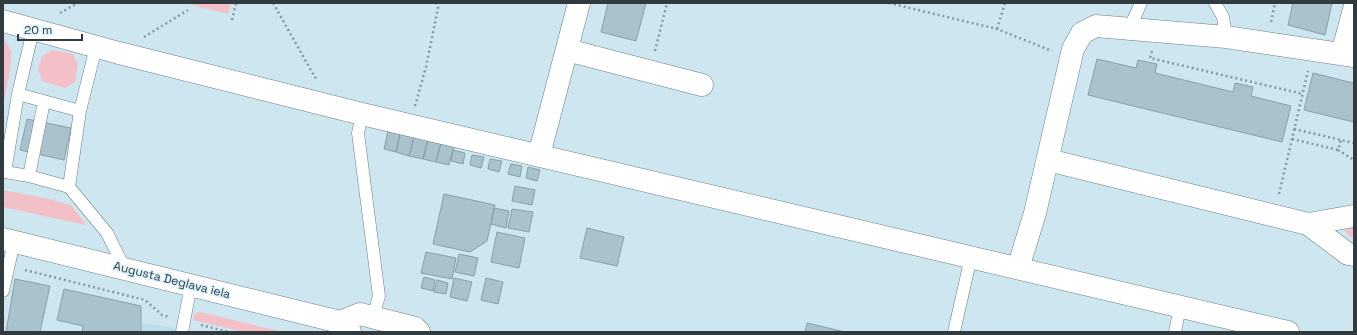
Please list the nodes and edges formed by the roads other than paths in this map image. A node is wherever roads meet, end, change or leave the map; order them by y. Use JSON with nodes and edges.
{"nodes":[{"id":1,"x":578,"y":3,"type":"edge"},
{"id":2,"x":1141,"y":3,"type":"edge"},
{"id":3,"x":1214,"y":3,"type":"edge"},
{"id":4,"x":1354,"y":9,"type":"edge"},
{"id":5,"x":3,"y":21,"type":"edge"},
{"id":6,"x":1129,"y":28,"type":"junction"},
{"id":7,"x":33,"y":30,"type":"junction"},
{"id":8,"x":1226,"y":37,"type":"junction"},
{"id":9,"x":96,"y":47,"type":"junction"},
{"id":10,"x":567,"y":50,"type":"junction"},
{"id":11,"x":1348,"y":55,"type":"edge"},
{"id":12,"x":702,"y":86,"type":"dead end"},
{"id":13,"x":18,"y":94,"type":"junction"},
{"id":14,"x":44,"y":102,"type":"junction"},
{"id":15,"x":80,"y":111,"type":"junction"},
{"id":16,"x":362,"y":114,"type":"junction"},
{"id":17,"x":540,"y":155,"type":"junction"},
{"id":18,"x":1048,"y":160,"type":"junction"},
{"id":19,"x":29,"y":176,"type":"junction"},
{"id":20,"x":69,"y":187,"type":"junction"},
{"id":21,"x":1354,"y":216,"type":"edge"},
{"id":22,"x":1308,"y":224,"type":"junction"},
{"id":23,"x":9,"y":241,"type":"edge"},
{"id":24,"x":1354,"y":255,"type":"edge"},
{"id":25,"x":971,"y":257,"type":"junction"},
{"id":26,"x":1018,"y":268,"type":"junction"},
{"id":27,"x":125,"y":269,"type":"junction"},
{"id":28,"x":191,"y":284,"type":"junction"},
{"id":29,"x":3,"y":291,"type":"edge"},
{"id":30,"x":1180,"y":307,"type":"junction"},
{"id":31,"x":373,"y":317,"type":"junction"},
{"id":32,"x":183,"y":326,"type":"edge"},
{"id":33,"x":345,"y":327,"type":"edge"},
{"id":34,"x":419,"y":332,"type":"edge"},
{"id":35,"x":954,"y":332,"type":"edge"},
{"id":36,"x":1175,"y":332,"type":"edge"},
{"id":37,"x":1288,"y":332,"type":"edge"}],
"edges":[{"from":1,"to":10,"type":"street"},
{"from":2,"to":6,"type":"lane"},
{"from":3,"to":8,"type":"lane"},
{"from":4,"to":11,"type":"street"},
{"from":5,"to":7,"type":"street"},
{"from":6,"to":8,"type":"street"},
{"from":6,"to":18,"type":"street"},
{"from":7,"to":9,"type":"street"},
{"from":7,"to":13,"type":"lane"},
{"from":8,"to":11,"type":"street"},
{"from":9,"to":15,"type":"lane"},
{"from":9,"to":16,"type":"street"},
{"from":10,"to":12,"type":"street"},
{"from":10,"to":17,"type":"street"},
{"from":13,"to":14,"type":"lane"},
{"from":13,"to":19,"type":"lane"},
{"from":14,"to":15,"type":"lane"},
{"from":14,"to":19,"type":"lane"},
{"from":15,"to":20,"type":"lane"},
{"from":16,"to":17,"type":"street"},
{"from":16,"to":31,"type":"lane"},
{"from":17,"to":25,"type":"street"},
{"from":18,"to":22,"type":"street"},
{"from":18,"to":26,"type":"street"},
{"from":19,"to":20,"type":"lane"},
{"from":20,"to":27,"type":"lane"},
{"from":21,"to":22,"type":"street"},
{"from":22,"to":24,"type":"street"},
{"from":23,"to":27,"type":"street","name":"Augusta Deglava iela"},
{"from":23,"to":29,"type":"lane"},
{"from":25,"to":26,"type":"street"},
{"from":25,"to":35,"type":"lane"},
{"from":26,"to":30,"type":"street"},
{"from":27,"to":28,"type":"street","name":"Augusta Deglava iela"},
{"from":28,"to":32,"type":"lane"},
{"from":28,"to":33,"type":"street","name":"Augusta Deglava iela"},
{"from":30,"to":36,"type":"lane"},
{"from":30,"to":37,"type":"street"},
{"from":31,"to":33,"type":"street","name":"Augusta Deglava iela"},
{"from":31,"to":34,"type":"street","name":"Augusta Deglava iela"}]}
